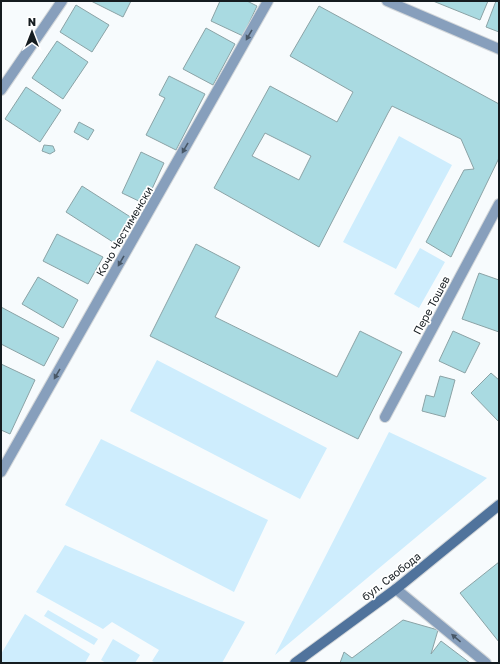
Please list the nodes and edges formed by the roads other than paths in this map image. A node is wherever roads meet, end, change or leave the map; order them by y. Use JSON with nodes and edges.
{"nodes":[{"id":1,"x":62,"y":1,"type":"edge"},
{"id":2,"x":268,"y":1,"type":"edge"},
{"id":3,"x":387,"y":1,"type":"edge"},
{"id":4,"x":499,"y":49,"type":"edge"},
{"id":5,"x":1,"y":90,"type":"edge"},
{"id":6,"x":499,"y":204,"type":"edge"},
{"id":7,"x":385,"y":417,"type":"dead end"},
{"id":8,"x":1,"y":472,"type":"edge"},
{"id":9,"x":499,"y":505,"type":"edge"},
{"id":10,"x":396,"y":589,"type":"junction"},
{"id":11,"x":295,"y":663,"type":"edge"},
{"id":12,"x":486,"y":663,"type":"edge"}],
"edges":[{"from":1,"to":5,"type":"street"},
{"from":2,"to":8,"type":"street","name":"Кочо Честименски","one_way":true},
{"from":3,"to":4,"type":"street"},
{"from":6,"to":7,"type":"street","name":"Пере Тошев"},
{"from":9,"to":10,"type":"street","name":"бул. Свобода"},
{"from":10,"to":11,"type":"street","name":"бул. Свобода"},
{"from":12,"to":10,"type":"street","one_way":true}]}
